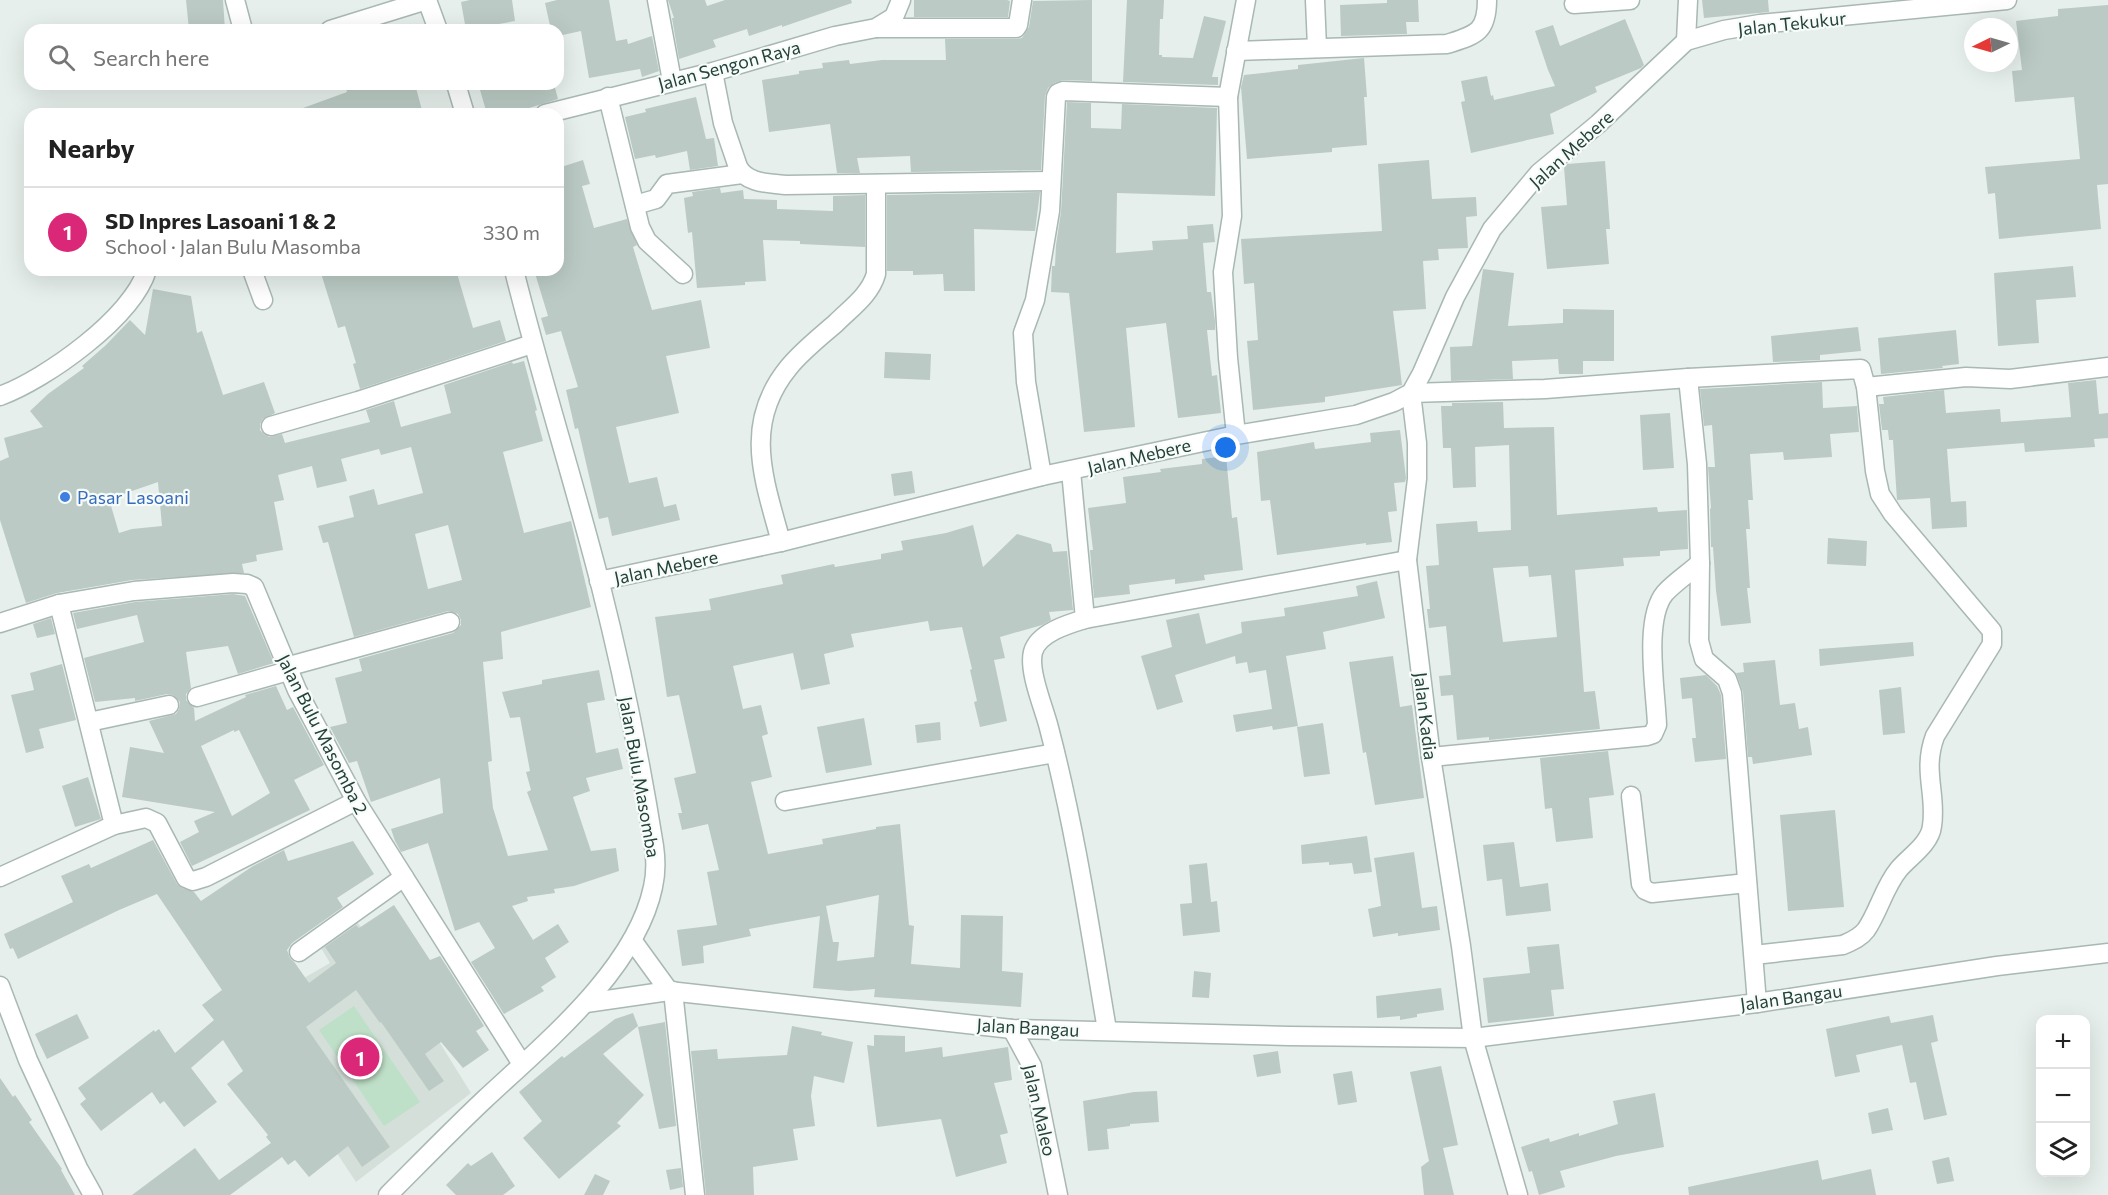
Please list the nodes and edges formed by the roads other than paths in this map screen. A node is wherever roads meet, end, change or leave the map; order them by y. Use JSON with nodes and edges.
{"nodes":[{"id":1,"x":235,"y":0,"type":"edge"},
{"id":2,"x":427,"y":0,"type":"edge"},
{"id":3,"x":657,"y":0,"type":"edge"},
{"id":4,"x":901,"y":0,"type":"edge"},
{"id":5,"x":1022,"y":0,"type":"edge"},
{"id":6,"x":1246,"y":0,"type":"edge"},
{"id":7,"x":1315,"y":0,"type":"edge"},
{"id":8,"x":1487,"y":0,"type":"edge"},
{"id":9,"x":1630,"y":0,"type":"edge"},
{"id":10,"x":1688,"y":0,"type":"edge"},
{"id":11,"x":2007,"y":0,"type":"edge"},
{"id":12,"x":1574,"y":3,"type":"dead end"},
{"id":13,"x":241,"y":24,"type":"edge"},
{"id":14,"x":349,"y":24,"type":"edge"},
{"id":15,"x":436,"y":24,"type":"edge"},
{"id":16,"x":876,"y":28,"type":"junction"},
{"id":17,"x":1686,"y":41,"type":"junction"},
{"id":18,"x":1317,"y":47,"type":"junction"},
{"id":19,"x":1236,"y":51,"type":"junction"},
{"id":20,"x":713,"y":72,"type":"junction"},
{"id":21,"x":672,"y":81,"type":"junction"},
{"id":22,"x":458,"y":90,"type":"edge"},
{"id":23,"x":608,"y":97,"type":"junction"},
{"id":24,"x":1228,"y":98,"type":"junction"},
{"id":25,"x":463,"y":108,"type":"edge"},
{"id":26,"x":564,"y":109,"type":"edge"},
{"id":27,"x":741,"y":174,"type":"junction"},
{"id":28,"x":1050,"y":181,"type":"junction"},
{"id":29,"x":876,"y":184,"type":"junction"},
{"id":30,"x":635,"y":206,"type":"junction"},
{"id":31,"x":683,"y":274,"type":"dead end"},
{"id":32,"x":145,"y":276,"type":"edge"},
{"id":33,"x":254,"y":276,"type":"edge"},
{"id":34,"x":515,"y":276,"type":"edge"},
{"id":35,"x":263,"y":300,"type":"dead end"},
{"id":36,"x":532,"y":344,"type":"junction"},
{"id":37,"x":2108,"y":366,"type":"edge"},
{"id":38,"x":1688,"y":378,"type":"junction"},
{"id":39,"x":1866,"y":387,"type":"junction"},
{"id":40,"x":1411,"y":393,"type":"junction"},
{"id":41,"x":0,"y":396,"type":"edge"},
{"id":42,"x":271,"y":426,"type":"dead end"},
{"id":43,"x":1236,"y":435,"type":"junction"},
{"id":44,"x":1071,"y":471,"type":"junction"},
{"id":45,"x":1042,"y":476,"type":"junction"},
{"id":46,"x":781,"y":542,"type":"junction"},
{"id":47,"x":1407,"y":560,"type":"junction"},
{"id":48,"x":1700,"y":563,"type":"junction"},
{"id":49,"x":599,"y":581,"type":"junction"},
{"id":50,"x":59,"y":604,"type":"junction"},
{"id":51,"x":1085,"y":619,"type":"junction"},
{"id":52,"x":450,"y":622,"type":"dead end"},
{"id":53,"x":0,"y":623,"type":"edge"},
{"id":54,"x":287,"y":669,"type":"junction"},
{"id":55,"x":197,"y":697,"type":"dead end"},
{"id":56,"x":169,"y":705,"type":"dead end"},
{"id":57,"x":89,"y":722,"type":"junction"},
{"id":58,"x":1055,"y":753,"type":"junction"},
{"id":59,"x":1431,"y":757,"type":"junction"},
{"id":60,"x":1631,"y":796,"type":"dead end"},
{"id":61,"x":356,"y":801,"type":"junction"},
{"id":62,"x":784,"y":801,"type":"dead end"},
{"id":63,"x":114,"y":825,"type":"junction"},
{"id":64,"x":0,"y":877,"type":"edge"},
{"id":65,"x":404,"y":877,"type":"junction"},
{"id":66,"x":1747,"y":883,"type":"junction"},
{"id":67,"x":632,"y":940,"type":"junction"},
{"id":68,"x":299,"y":952,"type":"dead end"},
{"id":69,"x":2108,"y":953,"type":"edge"},
{"id":70,"x":1754,"y":955,"type":"junction"},
{"id":71,"x":0,"y":986,"type":"edge"},
{"id":72,"x":671,"y":991,"type":"junction"},
{"id":73,"x":586,"y":1003,"type":"junction"},
{"id":74,"x":1757,"y":1003,"type":"junction"},
{"id":75,"x":1012,"y":1029,"type":"junction"},
{"id":76,"x":1107,"y":1030,"type":"junction"},
{"id":77,"x":1473,"y":1038,"type":"junction"},
{"id":78,"x":522,"y":1064,"type":"junction"},
{"id":79,"x":395,"y":1192,"type":"edge"},
{"id":80,"x":93,"y":1195,"type":"edge"},
{"id":81,"x":695,"y":1195,"type":"edge"},
{"id":82,"x":1058,"y":1195,"type":"edge"},
{"id":83,"x":1518,"y":1195,"type":"edge"}],
"edges":[{"from":1,"to":13,"type":"street"},
{"from":2,"to":14,"type":"street"},
{"from":2,"to":15,"type":"street"},
{"from":3,"to":21,"type":"street"},
{"from":4,"to":16,"type":"street"},
{"from":5,"to":16,"type":"street","name":"Jalan Sengon Raya"},
{"from":6,"to":19,"type":"street"},
{"from":7,"to":18,"type":"street"},
{"from":8,"to":18,"type":"street"},
{"from":9,"to":12,"type":"street"},
{"from":10,"to":17,"type":"street"},
{"from":11,"to":17,"type":"street","name":"Jalan Tekukur"},
{"from":16,"to":20,"type":"street","name":"Jalan Sengon Raya"},
{"from":17,"to":40,"type":"street","name":"Jalan Mebere"},
{"from":18,"to":19,"type":"street"},
{"from":19,"to":24,"type":"street"},
{"from":20,"to":21,"type":"street","name":"Jalan Sengon Raya"},
{"from":20,"to":27,"type":"street"},
{"from":21,"to":23,"type":"street","name":"Jalan Sengon Raya"},
{"from":22,"to":25,"type":"street"},
{"from":23,"to":26,"type":"street","name":"Jalan Sengon Raya"},
{"from":23,"to":30,"type":"street"},
{"from":24,"to":28,"type":"street"},
{"from":24,"to":43,"type":"street"},
{"from":27,"to":29,"type":"street"},
{"from":27,"to":30,"type":"street"},
{"from":28,"to":29,"type":"street"},
{"from":28,"to":45,"type":"street"},
{"from":29,"to":46,"type":"street"},
{"from":30,"to":31,"type":"street"},
{"from":32,"to":41,"type":"street"},
{"from":33,"to":35,"type":"street"},
{"from":34,"to":36,"type":"street","name":"Jalan Bulu Masomba"},
{"from":36,"to":42,"type":"street"},
{"from":36,"to":49,"type":"street","name":"Jalan Bulu Masomba"},
{"from":37,"to":39,"type":"street"},
{"from":38,"to":39,"type":"street"},
{"from":38,"to":40,"type":"street"},
{"from":38,"to":48,"type":"street"},
{"from":39,"to":70,"type":"street"},
{"from":40,"to":43,"type":"street","name":"Jalan Mebere"},
{"from":40,"to":47,"type":"street","name":"Jalan Kadia"},
{"from":43,"to":44,"type":"street","name":"Jalan Mebere"},
{"from":44,"to":45,"type":"street","name":"Jalan Mebere"},
{"from":44,"to":51,"type":"street"},
{"from":45,"to":46,"type":"street","name":"Jalan Mebere"},
{"from":46,"to":49,"type":"street","name":"Jalan Mebere"},
{"from":47,"to":51,"type":"street"},
{"from":47,"to":59,"type":"street","name":"Jalan Kadia"},
{"from":48,"to":59,"type":"street"},
{"from":48,"to":66,"type":"street"},
{"from":49,"to":67,"type":"street","name":"Jalan Bulu Masomba"},
{"from":50,"to":53,"type":"street","name":"Jalan Bulu Masomba 2"},
{"from":50,"to":54,"type":"street","name":"Jalan Bulu Masomba 2"},
{"from":50,"to":57,"type":"street"},
{"from":51,"to":58,"type":"street"},
{"from":52,"to":54,"type":"street"},
{"from":54,"to":55,"type":"street"},
{"from":54,"to":61,"type":"street","name":"Jalan Bulu Masomba 2"},
{"from":56,"to":57,"type":"street"},
{"from":57,"to":63,"type":"street"},
{"from":58,"to":62,"type":"street"},
{"from":58,"to":76,"type":"street"},
{"from":59,"to":77,"type":"street","name":"Jalan Kadia"},
{"from":60,"to":66,"type":"street"},
{"from":61,"to":63,"type":"street"},
{"from":61,"to":65,"type":"street","name":"Jalan Bulu Masomba 2"},
{"from":63,"to":64,"type":"street"},
{"from":65,"to":68,"type":"street"},
{"from":65,"to":78,"type":"street","name":"Jalan Bulu Masomba 2"},
{"from":66,"to":70,"type":"street"},
{"from":67,"to":72,"type":"street"},
{"from":67,"to":73,"type":"street","name":"Jalan Bulu Masomba"},
{"from":69,"to":74,"type":"street","name":"Jalan Bangau"},
{"from":70,"to":74,"type":"street"},
{"from":71,"to":80,"type":"street"},
{"from":72,"to":73,"type":"street","name":"Jalan Bangau"},
{"from":72,"to":75,"type":"street","name":"Jalan Bangau"},
{"from":72,"to":81,"type":"street"},
{"from":73,"to":78,"type":"street","name":"Jalan Bulu Masomba"},
{"from":74,"to":77,"type":"street","name":"Jalan Bangau"},
{"from":75,"to":76,"type":"street","name":"Jalan Bangau"},
{"from":75,"to":82,"type":"street","name":"Jalan Maleo"},
{"from":76,"to":77,"type":"street","name":"Jalan Bangau"},
{"from":77,"to":83,"type":"street"},
{"from":78,"to":79,"type":"street","name":"Jalan Bulu Masomba"}]}
